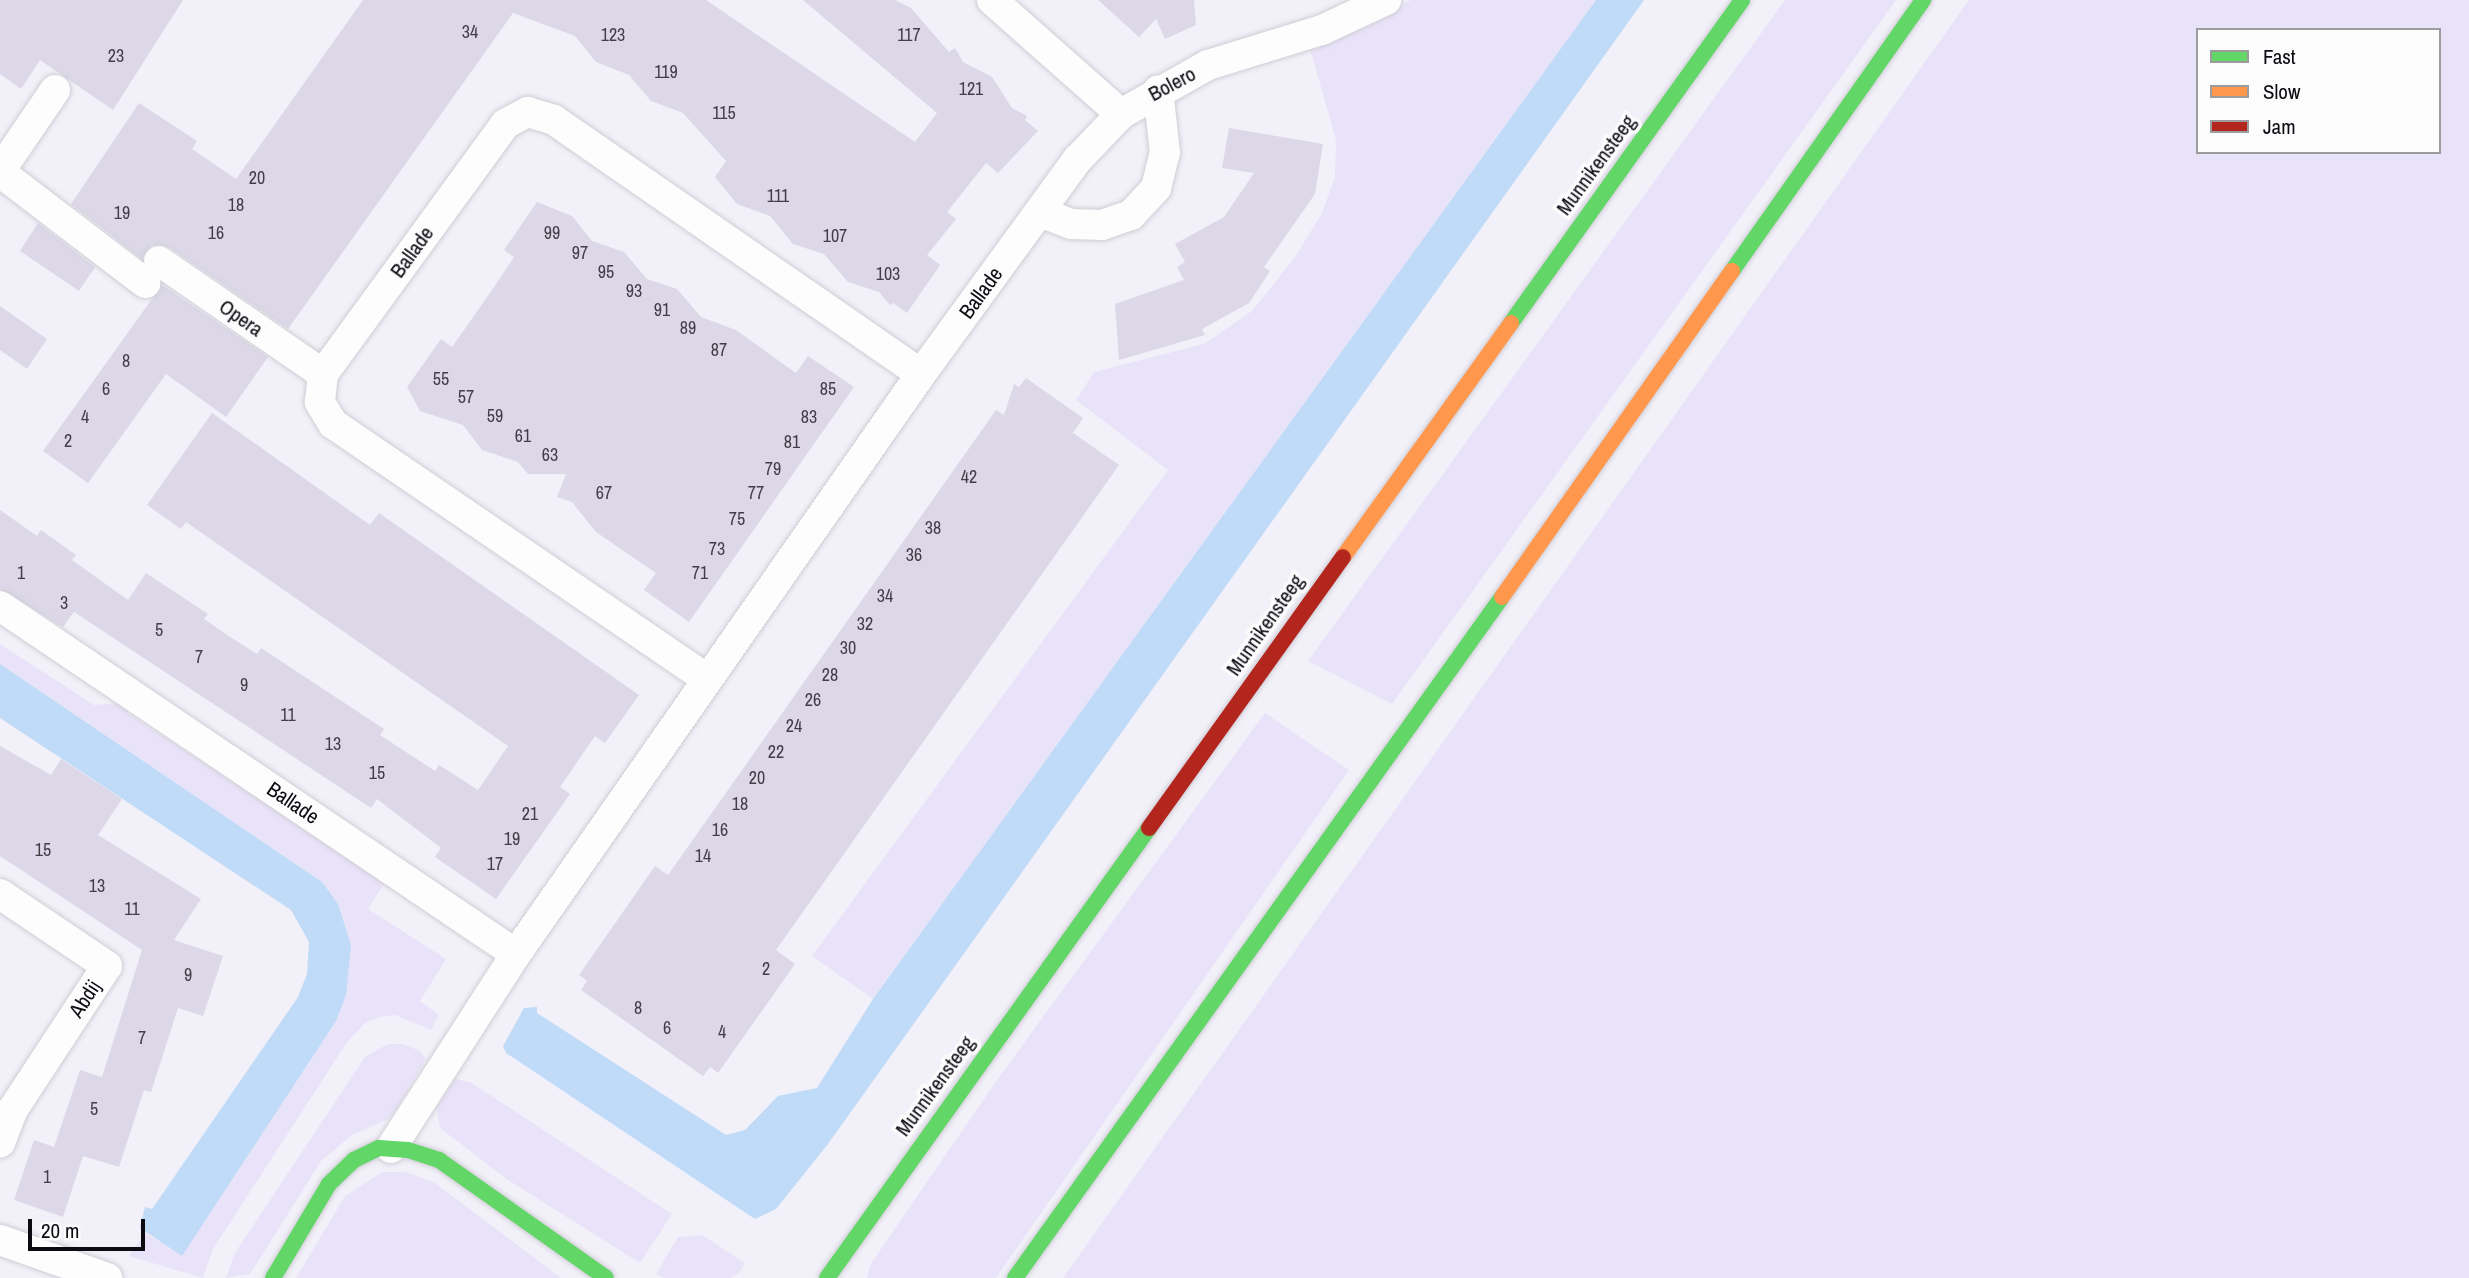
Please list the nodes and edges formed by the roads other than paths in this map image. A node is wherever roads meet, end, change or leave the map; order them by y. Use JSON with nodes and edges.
{"nodes":[{"id":1,"x":992,"y":0,"type":"edge"},
{"id":2,"x":1387,"y":0,"type":"edge"},
{"id":3,"x":1742,"y":0,"type":"edge"},
{"id":4,"x":1923,"y":0,"type":"edge"},
{"id":5,"x":55,"y":90,"type":"dead end"},
{"id":6,"x":1158,"y":90,"type":"junction"},
{"id":7,"x":1121,"y":114,"type":"junction"},
{"id":8,"x":0,"y":171,"type":"edge"},
{"id":9,"x":1040,"y":212,"type":"junction"},
{"id":10,"x":323,"y":374,"type":"junction"},
{"id":11,"x":922,"y":374,"type":"junction"},
{"id":12,"x":0,"y":606,"type":"edge"},
{"id":13,"x":708,"y":679,"type":"junction"},
{"id":14,"x":0,"y":894,"type":"edge"},
{"id":15,"x":516,"y":954,"type":"junction"},
{"id":16,"x":0,"y":1143,"type":"edge"},
{"id":17,"x":391,"y":1148,"type":"junction"},
{"id":18,"x":0,"y":1240,"type":"edge"},
{"id":19,"x":40,"y":1268,"type":"edge"},
{"id":20,"x":107,"y":1278,"type":"edge"},
{"id":21,"x":273,"y":1278,"type":"edge"},
{"id":22,"x":606,"y":1278,"type":"edge"},
{"id":23,"x":827,"y":1278,"type":"edge"},
{"id":24,"x":1014,"y":1278,"type":"edge"}],
"edges":[{"from":1,"to":7,"type":"street"},
{"from":2,"to":6,"type":"street","name":"Bolero"},
{"from":3,"to":23,"type":"street","name":"Munnikensteeg"},
{"from":4,"to":24,"type":"street"},
{"from":5,"to":8,"type":"street","name":"Opera"},
{"from":6,"to":7,"type":"street","name":"Bolero"},
{"from":6,"to":9,"type":"street"},
{"from":7,"to":9,"type":"street","name":"Ballade"},
{"from":8,"to":10,"type":"street","name":"Opera"},
{"from":9,"to":11,"type":"street","name":"Ballade"},
{"from":10,"to":11,"type":"street","name":"Ballade"},
{"from":10,"to":13,"type":"street"},
{"from":11,"to":13,"type":"street","name":"Ballade"},
{"from":12,"to":15,"type":"street","name":"Ballade"},
{"from":13,"to":15,"type":"street","name":"Ballade"},
{"from":14,"to":16,"type":"street","name":"Abdij"},
{"from":15,"to":17,"type":"street","name":"Ballade"},
{"from":17,"to":21,"type":"street"},
{"from":17,"to":22,"type":"street"},
{"from":18,"to":19,"type":"street"},
{"from":19,"to":20,"type":"street"}]}
